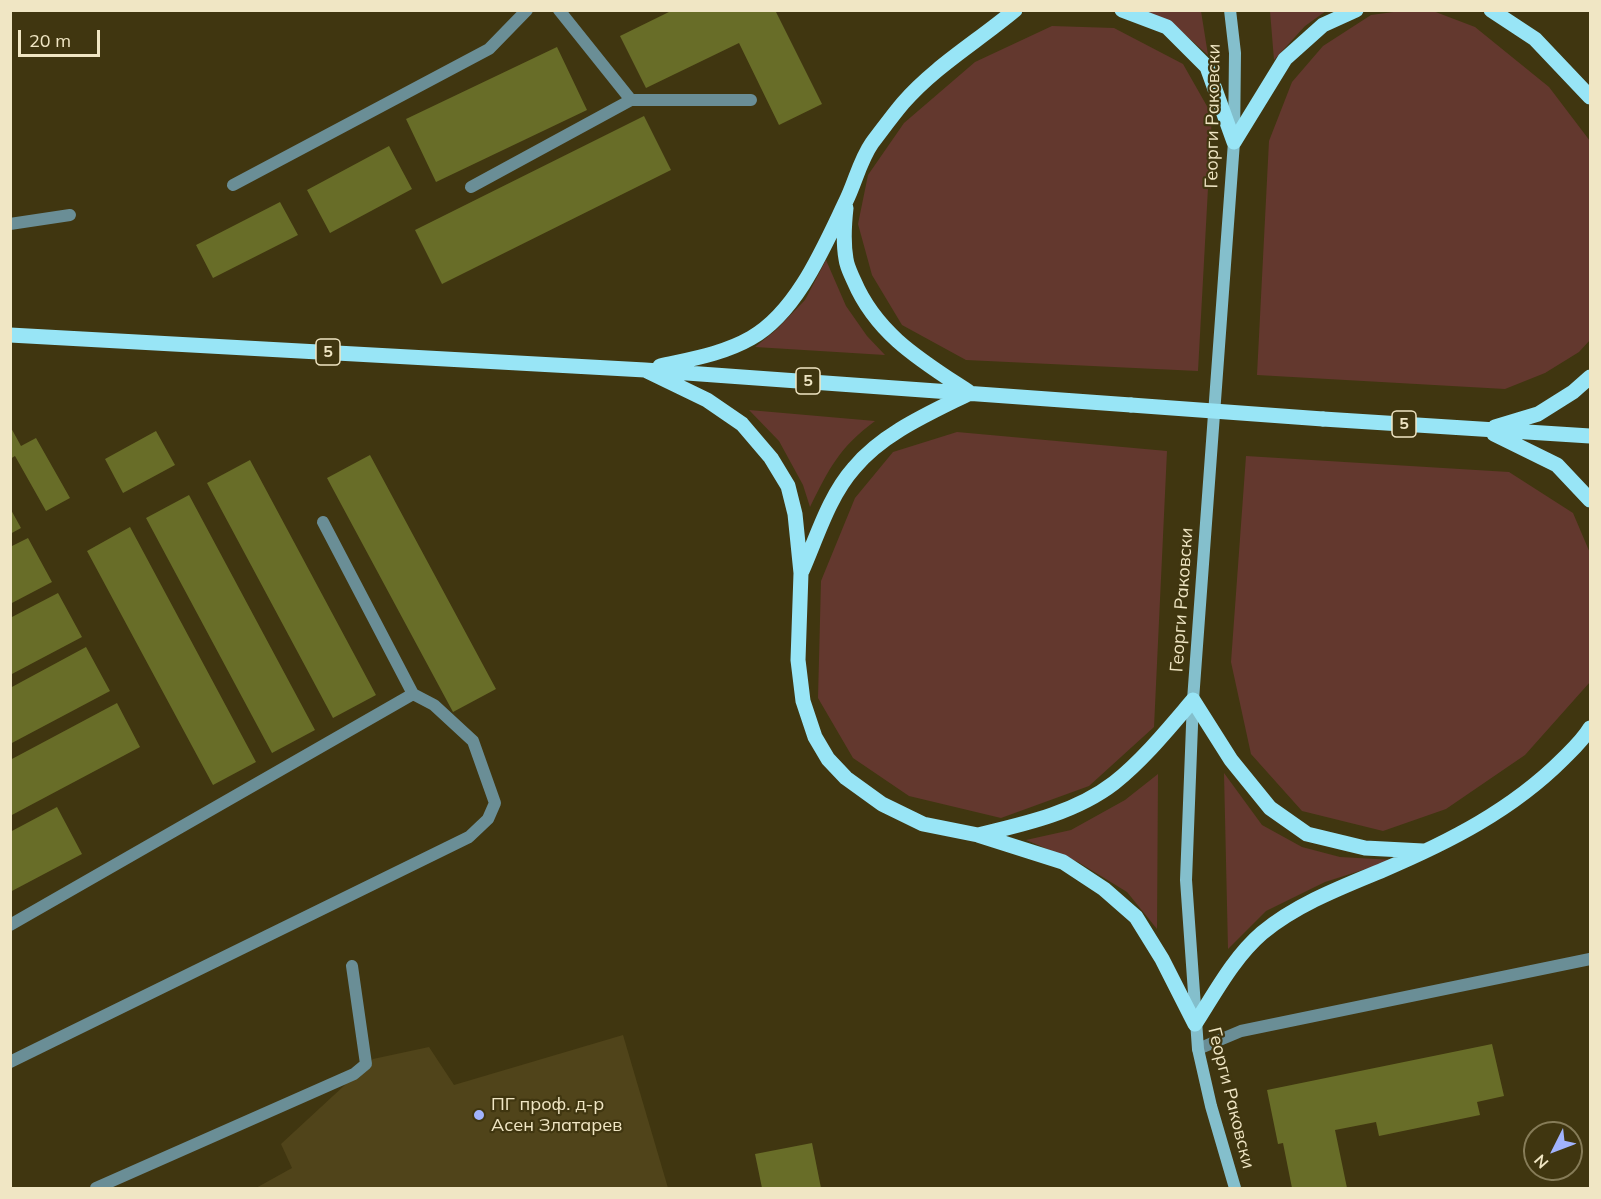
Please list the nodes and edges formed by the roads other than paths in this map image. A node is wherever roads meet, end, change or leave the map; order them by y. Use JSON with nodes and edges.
{"nodes":[{"id":1,"x":527,"y":10,"type":"edge"},
{"id":2,"x":559,"y":10,"type":"edge"},
{"id":3,"x":1015,"y":10,"type":"edge"},
{"id":4,"x":1122,"y":10,"type":"edge"},
{"id":5,"x":1230,"y":10,"type":"edge"},
{"id":6,"x":1356,"y":10,"type":"edge"},
{"id":7,"x":1491,"y":10,"type":"edge"},
{"id":8,"x":1590,"y":97,"type":"edge"},
{"id":9,"x":631,"y":100,"type":"junction"},
{"id":10,"x":751,"y":100,"type":"dead end"},
{"id":11,"x":1234,"y":142,"type":"junction"},
{"id":12,"x":233,"y":185,"type":"dead end"},
{"id":13,"x":471,"y":187,"type":"dead end"},
{"id":14,"x":847,"y":200,"type":"junction"},
{"id":15,"x":70,"y":215,"type":"dead end"},
{"id":16,"x":10,"y":224,"type":"edge"},
{"id":17,"x":10,"y":335,"type":"edge"},
{"id":18,"x":645,"y":370,"type":"junction"},
{"id":19,"x":1590,"y":377,"type":"edge"},
{"id":20,"x":970,"y":393,"type":"junction"},
{"id":21,"x":1486,"y":430,"type":"junction"},
{"id":22,"x":1590,"y":436,"type":"edge"},
{"id":23,"x":1590,"y":500,"type":"edge"},
{"id":24,"x":323,"y":522,"type":"dead end"},
{"id":25,"x":801,"y":573,"type":"junction"},
{"id":26,"x":413,"y":694,"type":"junction"},
{"id":27,"x":1193,"y":700,"type":"junction"},
{"id":28,"x":1590,"y":728,"type":"edge"},
{"id":29,"x":978,"y":836,"type":"junction"},
{"id":30,"x":1428,"y":851,"type":"junction"},
{"id":31,"x":10,"y":925,"type":"edge"},
{"id":32,"x":1590,"y":959,"type":"edge"},
{"id":33,"x":352,"y":966,"type":"dead end"},
{"id":34,"x":1195,"y":1024,"type":"junction"},
{"id":35,"x":1198,"y":1049,"type":"junction"},
{"id":36,"x":10,"y":1062,"type":"edge"},
{"id":37,"x":96,"y":1188,"type":"edge"},
{"id":38,"x":1235,"y":1188,"type":"edge"}],
"edges":[{"from":1,"to":12,"type":"lane"},
{"from":2,"to":9,"type":"lane"},
{"from":3,"to":14,"type":"main road"},
{"from":4,"to":11,"type":"main road"},
{"from":5,"to":11,"type":"street","name":"Георги Раковски"},
{"from":6,"to":11,"type":"main road"},
{"from":7,"to":8,"type":"main road"},
{"from":9,"to":10,"type":"lane"},
{"from":9,"to":13,"type":"lane"},
{"from":11,"to":27,"type":"street","name":"Георги Раковски"},
{"from":14,"to":18,"type":"main road"},
{"from":14,"to":20,"type":"main road"},
{"from":15,"to":16,"type":"lane"},
{"from":17,"to":18,"type":"main road","number":"5"},
{"from":18,"to":20,"type":"main road","number":"5"},
{"from":18,"to":25,"type":"main road"},
{"from":19,"to":21,"type":"main road"},
{"from":20,"to":21,"type":"main road","number":"5","bridge":true},
{"from":20,"to":25,"type":"main road"},
{"from":21,"to":22,"type":"main road","number":"5"},
{"from":21,"to":23,"type":"main road"},
{"from":24,"to":26,"type":"lane"},
{"from":25,"to":29,"type":"main road"},
{"from":26,"to":31,"type":"lane"},
{"from":26,"to":36,"type":"lane"},
{"from":27,"to":29,"type":"main road"},
{"from":27,"to":30,"type":"main road"},
{"from":27,"to":34,"type":"street","name":"Георги Раковски"},
{"from":28,"to":30,"type":"main road"},
{"from":29,"to":34,"type":"main road"},
{"from":30,"to":34,"type":"main road"},
{"from":32,"to":35,"type":"lane"},
{"from":33,"to":37,"type":"lane"},
{"from":34,"to":35,"type":"street","name":"Георги Раковски"},
{"from":35,"to":38,"type":"street","name":"Георги Раковски"}]}
